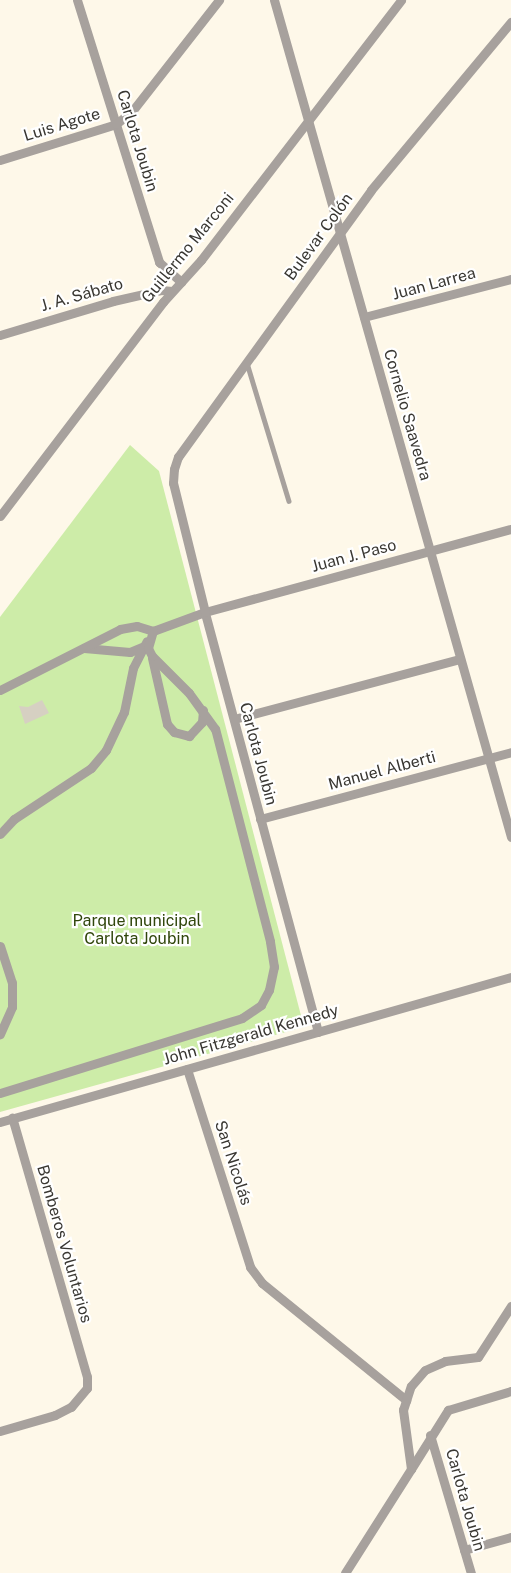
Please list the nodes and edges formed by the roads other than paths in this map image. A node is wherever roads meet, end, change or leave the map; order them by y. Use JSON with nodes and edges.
{"nodes":[{"id":1,"x":77,"y":0,"type":"edge"},
{"id":2,"x":219,"y":0,"type":"edge"},
{"id":3,"x":274,"y":0,"type":"edge"},
{"id":4,"x":401,"y":0,"type":"edge"},
{"id":5,"x":511,"y":22,"type":"edge"},
{"id":6,"x":309,"y":115,"type":"junction"},
{"id":7,"x":116,"y":124,"type":"junction"},
{"id":8,"x":0,"y":160,"type":"edge"},
{"id":9,"x":338,"y":234,"type":"junction"},
{"id":10,"x":511,"y":279,"type":"edge"},
{"id":11,"x":181,"y":282,"type":"junction"},
{"id":12,"x":172,"y":291,"type":"junction"},
{"id":13,"x":364,"y":317,"type":"junction"},
{"id":14,"x":0,"y":335,"type":"edge"},
{"id":15,"x":247,"y":363,"type":"junction"},
{"id":16,"x":173,"y":483,"type":"joint"},
{"id":17,"x":289,"y":501,"type":"dead end"},
{"id":18,"x":0,"y":516,"type":"edge"},
{"id":19,"x":511,"y":529,"type":"edge"},
{"id":20,"x":430,"y":552,"type":"junction"},
{"id":21,"x":205,"y":612,"type":"junction"},
{"id":22,"x":149,"y":639,"type":"junction"},
{"id":23,"x":82,"y":648,"type":"junction"},
{"id":24,"x":152,"y":656,"type":"junction"},
{"id":25,"x":460,"y":659,"type":"junction"},
{"id":26,"x":0,"y":690,"type":"edge"},
{"id":27,"x":203,"y":710,"type":"junction"},
{"id":28,"x":234,"y":719,"type":"junction"},
{"id":29,"x":511,"y":752,"type":"edge"},
{"id":30,"x":489,"y":758,"type":"junction"},
{"id":31,"x":260,"y":819,"type":"junction"},
{"id":32,"x":0,"y":834,"type":"edge"},
{"id":33,"x":511,"y":837,"type":"edge"},
{"id":34,"x":0,"y":946,"type":"edge"},
{"id":35,"x":511,"y":977,"type":"edge"},
{"id":36,"x":318,"y":1032,"type":"junction"},
{"id":37,"x":0,"y":1034,"type":"edge"},
{"id":38,"x":187,"y":1069,"type":"junction"},
{"id":39,"x":0,"y":1093,"type":"edge"},
{"id":40,"x":12,"y":1118,"type":"junction"},
{"id":41,"x":0,"y":1122,"type":"edge"},
{"id":42,"x":511,"y":1306,"type":"edge"},
{"id":43,"x":511,"y":1391,"type":"edge"},
{"id":44,"x":406,"y":1400,"type":"junction"},
{"id":45,"x":0,"y":1431,"type":"edge"},
{"id":46,"x":430,"y":1435,"type":"junction"},
{"id":47,"x":411,"y":1469,"type":"junction"},
{"id":48,"x":511,"y":1537,"type":"edge"},
{"id":49,"x":464,"y":1550,"type":"junction"},
{"id":50,"x":345,"y":1573,"type":"edge"},
{"id":51,"x":471,"y":1573,"type":"edge"}],
"edges":[{"from":1,"to":7,"type":"street","name":"Carlota Joubin"},
{"from":2,"to":7,"type":"street","name":"Luis Agote"},
{"from":3,"to":6,"type":"street","name":"Cornelio Saavedra"},
{"from":4,"to":6,"type":"street","name":"Guillermo Marconi"},
{"from":5,"to":9,"type":"street","name":"Bulevar Colón"},
{"from":6,"to":9,"type":"street","name":"Cornelio Saavedra"},
{"from":6,"to":11,"type":"street","name":"Guillermo Marconi"},
{"from":7,"to":8,"type":"street","name":"Luis Agote"},
{"from":7,"to":11,"type":"street","name":"Carlota Joubin"},
{"from":9,"to":13,"type":"street","name":"Cornelio Saavedra"},
{"from":9,"to":15,"type":"street","name":"Bulevar Colón"},
{"from":10,"to":13,"type":"street","name":"Juan Larrea"},
{"from":11,"to":12,"type":"street","name":"Guillermo Marconi"},
{"from":12,"to":14,"type":"street","name":"J. A. Sábato"},
{"from":12,"to":18,"type":"street","name":"Guillermo Marconi"},
{"from":13,"to":20,"type":"street","name":"Cornelio Saavedra"},
{"from":15,"to":16,"type":"street","name":"Bulevar Colón"},
{"from":15,"to":17,"type":"lane"},
{"from":16,"to":21,"type":"street","name":"Carlota Joubin"},
{"from":19,"to":20,"type":"street","name":"Juan J. Paso"},
{"from":20,"to":21,"type":"street","name":"Juan J. Paso"},
{"from":20,"to":25,"type":"street","name":"Cornelio Saavedra"},
{"from":21,"to":22,"type":"street","name":"Juan J. Paso"},
{"from":21,"to":28,"type":"street","name":"Carlota Joubin"},
{"from":22,"to":23,"type":"street"},
{"from":22,"to":23,"type":"street"},
{"from":22,"to":24,"type":"street"},
{"from":22,"to":32,"type":"street"},
{"from":23,"to":26,"type":"street"},
{"from":24,"to":27,"type":"street"},
{"from":24,"to":27,"type":"street"},
{"from":25,"to":28,"type":"street"},
{"from":25,"to":30,"type":"street","name":"Cornelio Saavedra"},
{"from":27,"to":39,"type":"street"},
{"from":28,"to":31,"type":"street","name":"Carlota Joubin"},
{"from":29,"to":30,"type":"street","name":"Manuel Alberti"},
{"from":30,"to":31,"type":"street","name":"Manuel Alberti"},
{"from":30,"to":33,"type":"street","name":"Cornelio Saavedra"},
{"from":31,"to":36,"type":"street","name":"Carlota Joubin"},
{"from":34,"to":37,"type":"street"},
{"from":35,"to":36,"type":"street","name":"John Fitzgerald Kennedy"},
{"from":36,"to":38,"type":"street","name":"John Fitzgerald Kennedy"},
{"from":38,"to":40,"type":"street","name":"John Fitzgerald Kennedy"},
{"from":38,"to":44,"type":"street","name":"San Nicolás"},
{"from":40,"to":41,"type":"street","name":"John Fitzgerald Kennedy"},
{"from":40,"to":45,"type":"street","name":"Bomberos Voluntarios"},
{"from":42,"to":44,"type":"street"},
{"from":43,"to":46,"type":"street"},
{"from":44,"to":47,"type":"street"},
{"from":46,"to":47,"type":"street"},
{"from":46,"to":49,"type":"street","name":"Carlota Joubin"},
{"from":47,"to":50,"type":"street"},
{"from":48,"to":49,"type":"street"},
{"from":49,"to":51,"type":"street","name":"Carlota Joubin"}]}
